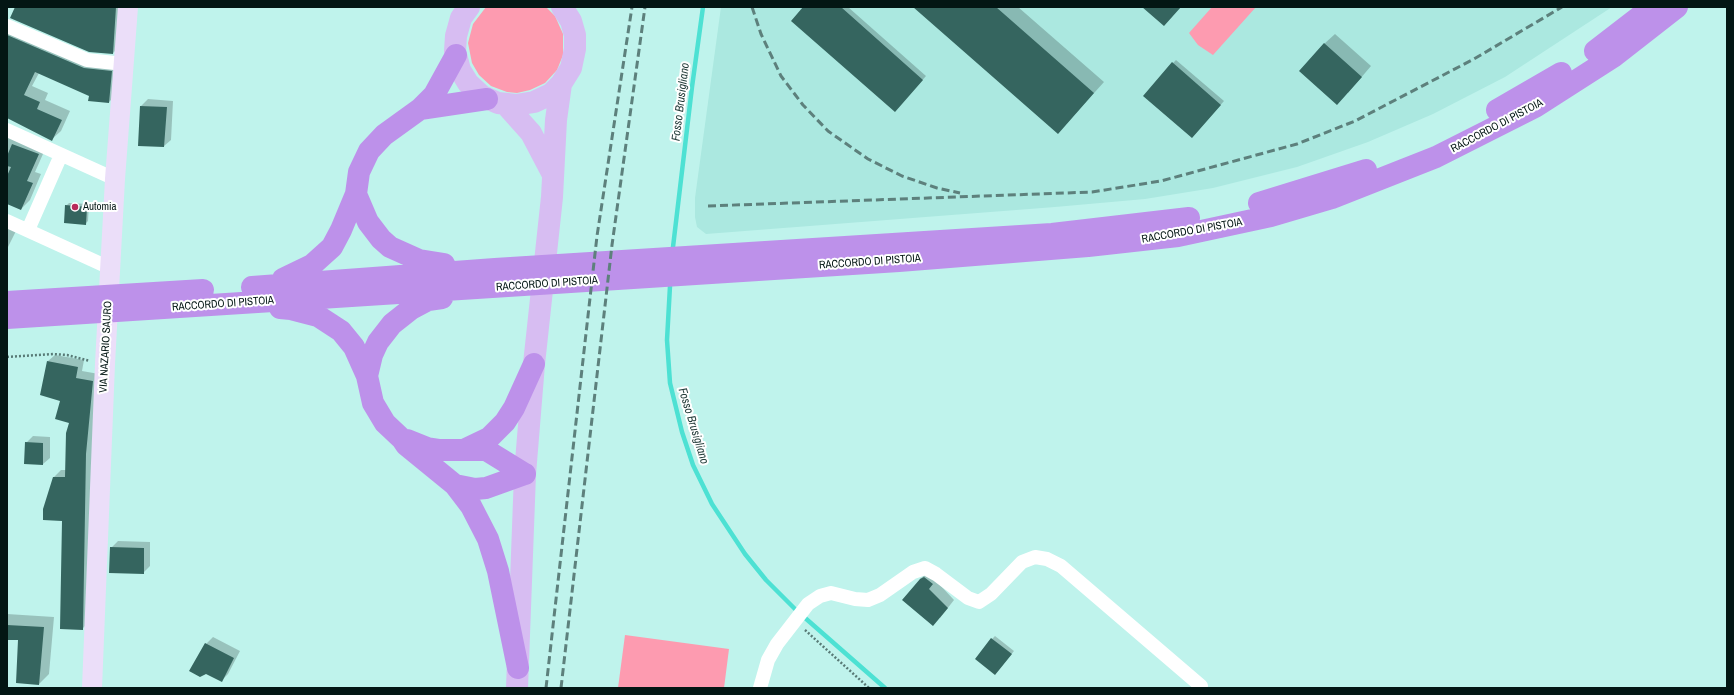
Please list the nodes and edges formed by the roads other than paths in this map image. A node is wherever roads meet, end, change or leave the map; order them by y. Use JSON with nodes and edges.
{"nodes":[{"id":1,"x":128,"y":7,"type":"edge"},
{"id":2,"x":1652,"y":7,"type":"edge"},
{"id":3,"x":1677,"y":7,"type":"edge"},
{"id":4,"x":467,"y":8,"type":"edge"},
{"id":5,"x":565,"y":9,"type":"edge"},
{"id":6,"x":7,"y":26,"type":"edge"},
{"id":7,"x":456,"y":55,"type":"junction"},
{"id":8,"x":124,"y":64,"type":"junction"},
{"id":9,"x":561,"y":84,"type":"junction"},
{"id":10,"x":497,"y":102,"type":"junction"},
{"id":11,"x":420,"y":108,"type":"junction"},
{"id":12,"x":7,"y":130,"type":"edge"},
{"id":13,"x":61,"y":155,"type":"junction"},
{"id":14,"x":552,"y":173,"type":"junction"},
{"id":15,"x":115,"y":179,"type":"junction"},
{"id":16,"x":356,"y":194,"type":"junction"},
{"id":17,"x":7,"y":221,"type":"edge"},
{"id":18,"x":28,"y":230,"type":"junction"},
{"id":19,"x":110,"y":268,"type":"junction"},
{"id":20,"x":493,"y":278,"type":"junction"},
{"id":21,"x":249,"y":287,"type":"junction"},
{"id":22,"x":7,"y":302,"type":"edge"},
{"id":23,"x":126,"y":302,"type":"junction"},
{"id":24,"x":225,"y":303,"type":"junction"},
{"id":25,"x":76,"y":305,"type":"junction"},
{"id":26,"x":7,"y":318,"type":"edge"},
{"id":27,"x":534,"y":364,"type":"junction"},
{"id":28,"x":367,"y":376,"type":"junction"},
{"id":29,"x":402,"y":439,"type":"junction"},
{"id":30,"x":466,"y":449,"type":"junction"},
{"id":31,"x":526,"y":474,"type":"junction"},
{"id":32,"x":455,"y":485,"type":"junction"},
{"id":33,"x":518,"y":678,"type":"edge"},
{"id":34,"x":1201,"y":686,"type":"dead end"},
{"id":35,"x":92,"y":688,"type":"edge"},
{"id":36,"x":760,"y":688,"type":"edge"}],
"edges":[{"from":1,"to":8,"type":"street","name":"VIA NAZARIO SAURO"},
{"from":2,"to":20,"type":"highway","name":"RACCORDO DI PISTOIA"},
{"from":3,"to":20,"type":"highway","name":"RACCORDO DI PISTOIA"},
{"from":4,"to":7,"type":"main road"},
{"from":5,"to":9,"type":"main road"},
{"from":6,"to":8,"type":"street"},
{"from":7,"to":10,"type":"main road"},
{"from":7,"to":11,"type":"highway"},
{"from":8,"to":15,"type":"street","name":"VIA NAZARIO SAURO"},
{"from":9,"to":10,"type":"main road"},
{"from":9,"to":14,"type":"main road"},
{"from":10,"to":11,"type":"highway"},
{"from":10,"to":14,"type":"main road"},
{"from":11,"to":16,"type":"highway"},
{"from":12,"to":13,"type":"street"},
{"from":13,"to":15,"type":"street"},
{"from":13,"to":18,"type":"street"},
{"from":14,"to":27,"type":"main road"},
{"from":15,"to":19,"type":"street","name":"VIA NAZARIO SAURO"},
{"from":16,"to":20,"type":"highway"},
{"from":16,"to":21,"type":"highway"},
{"from":17,"to":18,"type":"street"},
{"from":18,"to":19,"type":"street"},
{"from":19,"to":35,"type":"street","name":"VIA NAZARIO SAURO"},
{"from":20,"to":21,"type":"highway","name":"RACCORDO DI PISTOIA"},
{"from":20,"to":24,"type":"highway","name":"RACCORDO DI PISTOIA"},
{"from":20,"to":28,"type":"highway"},
{"from":21,"to":23,"type":"highway","name":"RACCORDO DI PISTOIA"},
{"from":22,"to":25,"type":"highway","name":"RACCORDO DI PISTOIA"},
{"from":23,"to":24,"type":"highway","name":"RACCORDO DI PISTOIA"},
{"from":23,"to":25,"type":"highway","name":"RACCORDO DI PISTOIA"},
{"from":24,"to":28,"type":"highway"},
{"from":25,"to":26,"type":"highway","name":"RACCORDO DI PISTOIA"},
{"from":27,"to":30,"type":"highway"},
{"from":27,"to":31,"type":"main road"},
{"from":28,"to":29,"type":"highway"},
{"from":29,"to":30,"type":"highway"},
{"from":29,"to":32,"type":"highway"},
{"from":30,"to":31,"type":"highway"},
{"from":31,"to":32,"type":"highway"},
{"from":31,"to":33,"type":"main road"},
{"from":32,"to":33,"type":"highway"},
{"from":34,"to":36,"type":"street"}]}
